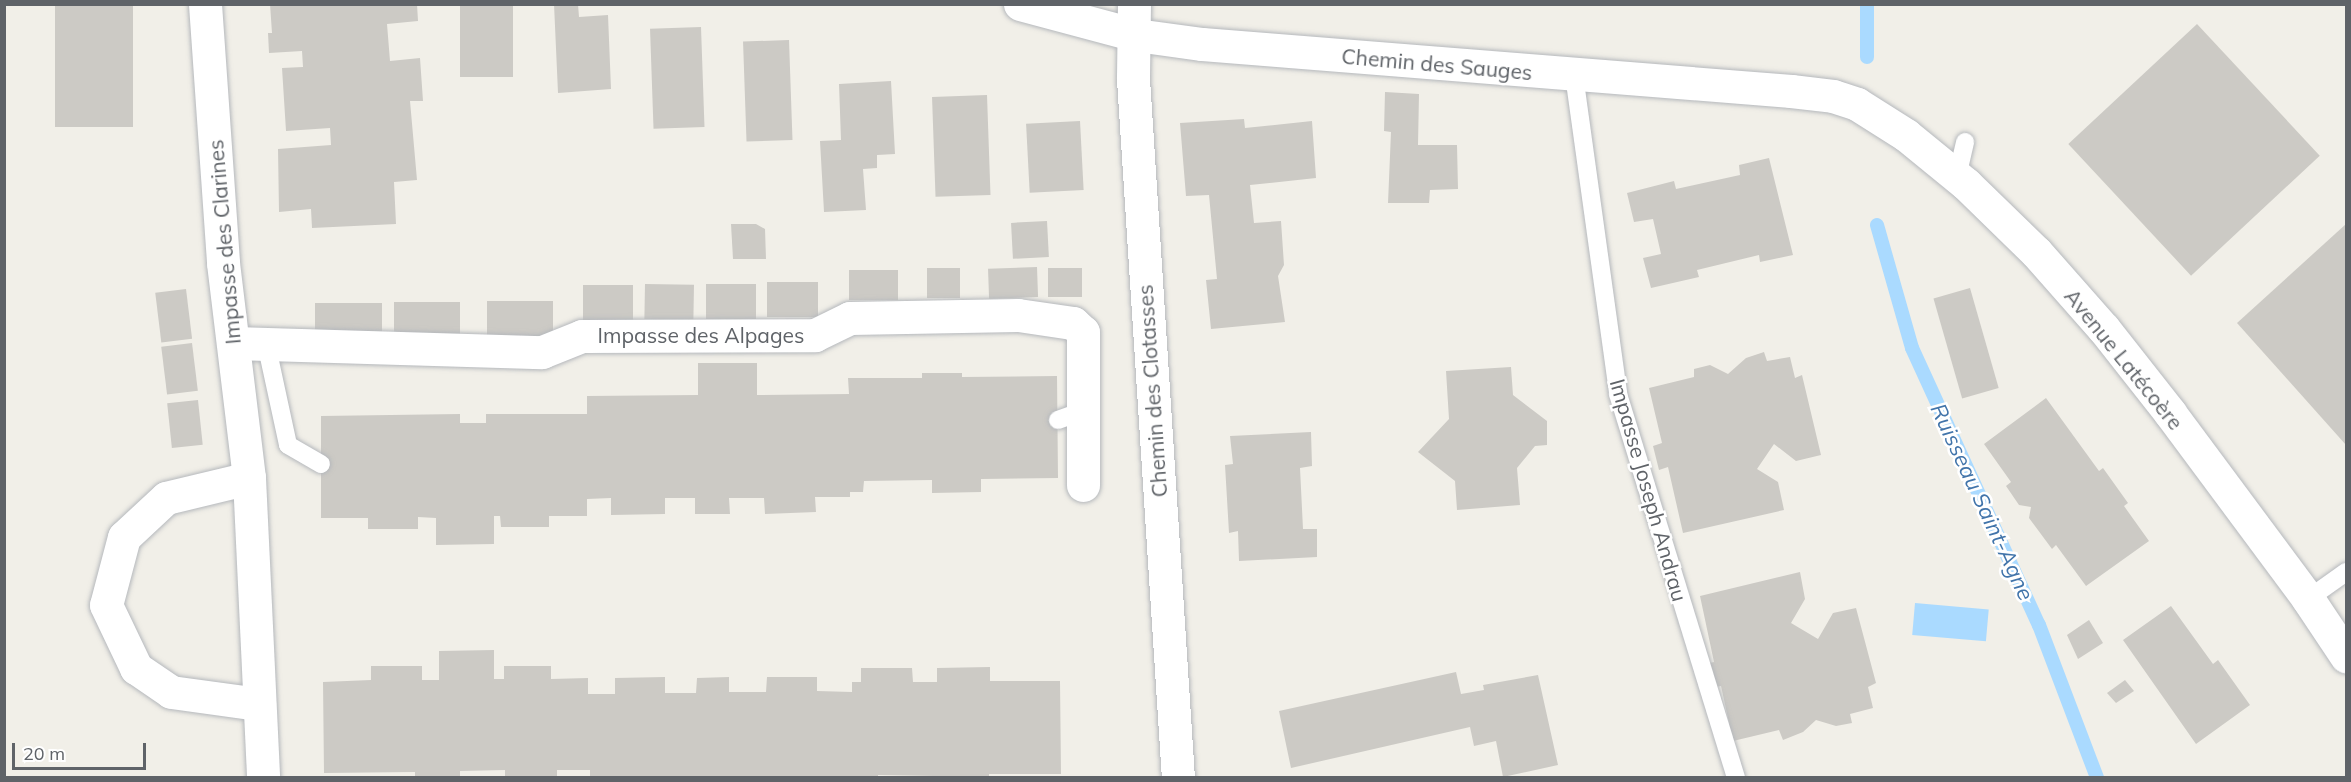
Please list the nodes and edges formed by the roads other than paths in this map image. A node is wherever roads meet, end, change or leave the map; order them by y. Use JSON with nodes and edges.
{"nodes":[{"id":1,"x":205,"y":4,"type":"edge"},
{"id":2,"x":1020,"y":4,"type":"edge"},
{"id":3,"x":1135,"y":20,"type":"edge"},
{"id":4,"x":1574,"y":75,"type":"junction"},
{"id":5,"x":1857,"y":104,"type":"joint"},
{"id":6,"x":1965,"y":142,"type":"dead end"},
{"id":7,"x":1957,"y":177,"type":"junction"},
{"id":8,"x":234,"y":343,"type":"junction"},
{"id":9,"x":266,"y":343,"type":"junction"},
{"id":10,"x":321,"y":464,"type":"dead end"},
{"id":11,"x":249,"y":478,"type":"junction"},
{"id":12,"x":1083,"y":484,"type":"dead end"},
{"id":13,"x":2346,"y":572,"type":"edge"},
{"id":14,"x":2308,"y":599,"type":"junction"},
{"id":15,"x":2346,"y":656,"type":"edge"},
{"id":16,"x":260,"y":704,"type":"junction"},
{"id":17,"x":262,"y":777,"type":"edge"},
{"id":18,"x":1178,"y":777,"type":"edge"},
{"id":19,"x":1736,"y":777,"type":"edge"}],
"edges":[{"from":1,"to":8,"type":"street","name":"Impasse des Clarines"},
{"from":2,"to":3,"type":"street","name":"Chemin des Sauges"},
{"from":3,"to":4,"type":"street","name":"Chemin des Sauges"},
{"from":3,"to":18,"type":"street","name":"Chemin des Clotasses"},
{"from":4,"to":5,"type":"street","name":"Chemin des Sauges"},
{"from":4,"to":19,"type":"lane","name":"Impasse Joseph Andrau"},
{"from":5,"to":7,"type":"street","name":"Avenue Latécoère"},
{"from":6,"to":7,"type":"lane"},
{"from":7,"to":14,"type":"street","name":"Avenue Latécoère"},
{"from":8,"to":9,"type":"street","name":"Impasse des Alpages"},
{"from":8,"to":11,"type":"street","name":"Impasse des Clarines"},
{"from":9,"to":10,"type":"lane"},
{"from":9,"to":12,"type":"street","name":"Impasse des Alpages"},
{"from":11,"to":16,"type":"street","name":"Impasse des Clarines"},
{"from":11,"to":16,"type":"street"},
{"from":13,"to":14,"type":"lane"},
{"from":14,"to":15,"type":"street","name":"Avenue Latécoère"},
{"from":16,"to":17,"type":"street","name":"Impasse des Clarines"}]}
